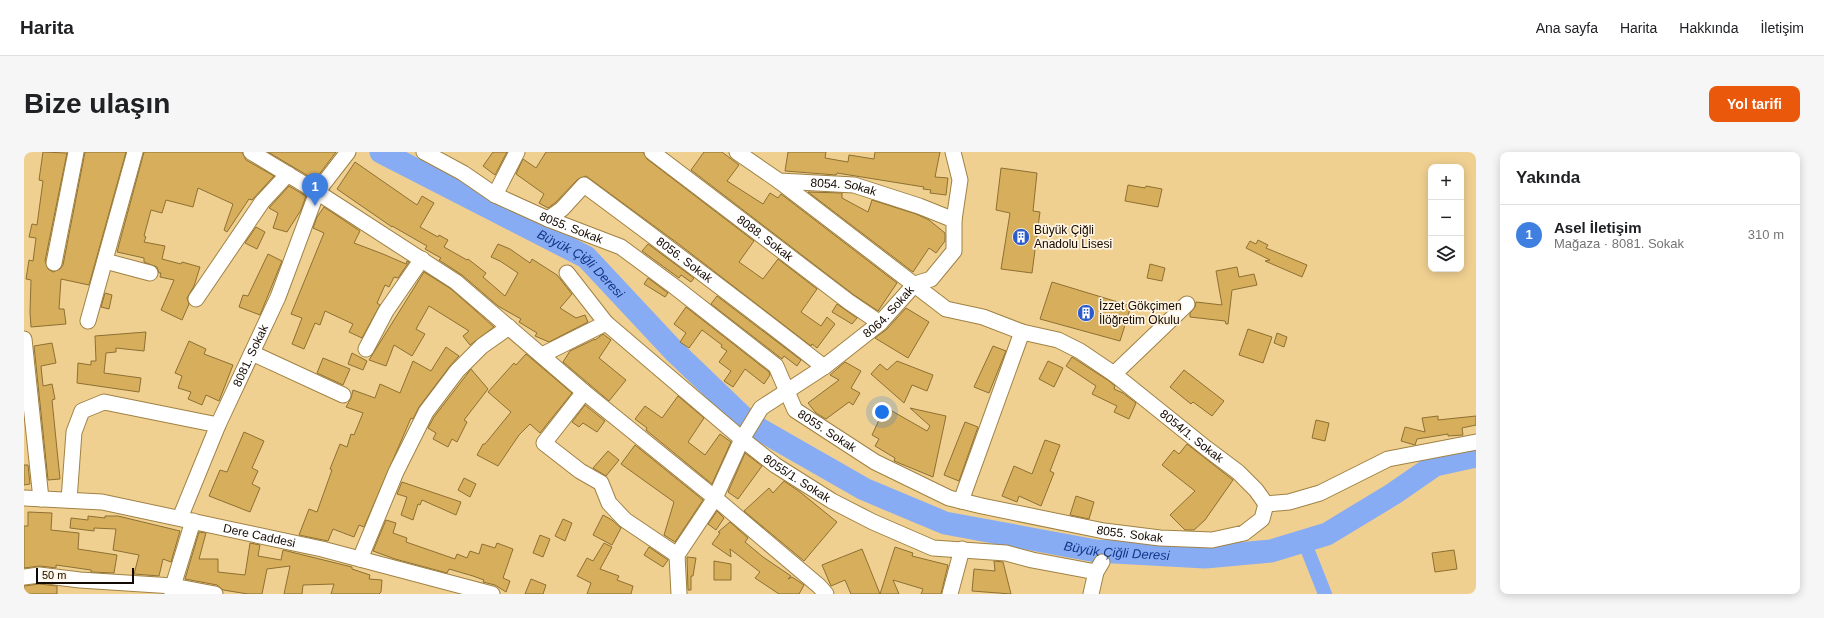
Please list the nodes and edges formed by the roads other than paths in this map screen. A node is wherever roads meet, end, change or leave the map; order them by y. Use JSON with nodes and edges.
{"nodes":[{"id":1,"x":76,"y":152,"type":"edge"},
{"id":2,"x":135,"y":152,"type":"edge"},
{"id":3,"x":251,"y":152,"type":"edge"},
{"id":4,"x":348,"y":152,"type":"edge"},
{"id":5,"x":517,"y":152,"type":"edge"},
{"id":6,"x":652,"y":152,"type":"edge"},
{"id":7,"x":737,"y":152,"type":"edge"},
{"id":8,"x":953,"y":152,"type":"edge"},
{"id":9,"x":430,"y":153,"type":"edge"},
{"id":10,"x":288,"y":174,"type":"junction"},
{"id":11,"x":779,"y":181,"type":"junction"},
{"id":12,"x":317,"y":192,"type":"junction"},
{"id":13,"x":495,"y":195,"type":"junction"},
{"id":14,"x":548,"y":219,"type":"junction"},
{"id":15,"x":954,"y":220,"type":"junction"},
{"id":16,"x":422,"y":259,"type":"junction"},
{"id":17,"x":105,"y":261,"type":"junction"},
{"id":18,"x":54,"y":263,"type":"dead end"},
{"id":19,"x":150,"y":273,"type":"dead end"},
{"id":20,"x":567,"y":273,"type":"dead end"},
{"id":21,"x":915,"y":284,"type":"junction"},
{"id":22,"x":196,"y":299,"type":"dead end"},
{"id":23,"x":1187,"y":304,"type":"dead end"},
{"id":24,"x":88,"y":321,"type":"dead end"},
{"id":25,"x":606,"y":323,"type":"junction"},
{"id":26,"x":880,"y":323,"type":"junction"},
{"id":27,"x":509,"y":327,"type":"junction"},
{"id":28,"x":1022,"y":332,"type":"junction"},
{"id":29,"x":24,"y":339,"type":"edge"},
{"id":30,"x":366,"y":349,"type":"dead end"},
{"id":31,"x":252,"y":353,"type":"junction"},
{"id":32,"x":542,"y":355,"type":"junction"},
{"id":33,"x":824,"y":367,"type":"junction"},
{"id":34,"x":1114,"y":374,"type":"junction"},
{"id":35,"x":787,"y":391,"type":"junction"},
{"id":36,"x":584,"y":392,"type":"junction"},
{"id":37,"x":343,"y":395,"type":"dead end"},
{"id":38,"x":218,"y":425,"type":"junction"},
{"id":39,"x":743,"y":437,"type":"junction"},
{"id":40,"x":1476,"y":442,"type":"edge"},
{"id":41,"x":24,"y":498,"type":"edge"},
{"id":42,"x":714,"y":498,"type":"junction"},
{"id":43,"x":41,"y":499,"type":"junction"},
{"id":44,"x":69,"y":500,"type":"junction"},
{"id":45,"x":961,"y":501,"type":"junction"},
{"id":46,"x":1266,"y":504,"type":"junction"},
{"id":47,"x":186,"y":520,"type":"junction"},
{"id":48,"x":962,"y":550,"type":"junction"},
{"id":49,"x":677,"y":555,"type":"junction"},
{"id":50,"x":360,"y":559,"type":"junction"},
{"id":51,"x":24,"y":577,"type":"edge"},
{"id":52,"x":80,"y":587,"type":"edge"},
{"id":53,"x":172,"y":590,"type":"edge"},
{"id":54,"x":215,"y":594,"type":"edge"},
{"id":55,"x":492,"y":594,"type":"edge"},
{"id":56,"x":679,"y":594,"type":"edge"},
{"id":57,"x":826,"y":594,"type":"edge"},
{"id":58,"x":950,"y":594,"type":"edge"},
{"id":59,"x":1091,"y":594,"type":"edge"}],
"edges":[{"from":1,"to":18,"type":"street"},
{"from":2,"to":17,"type":"street"},
{"from":3,"to":10,"type":"street"},
{"from":4,"to":12,"type":"street","name":"8081. Sokak"},
{"from":5,"to":13,"type":"street"},
{"from":6,"to":26,"type":"street","name":"8088. Sokak"},
{"from":7,"to":11,"type":"street"},
{"from":8,"to":15,"type":"street","name":"8064. Sokak"},
{"from":9,"to":13,"type":"street","name":"8055. Sokak"},
{"from":10,"to":12,"type":"street"},
{"from":10,"to":22,"type":"street"},
{"from":11,"to":15,"type":"street","name":"8054. Sokak"},
{"from":11,"to":21,"type":"street","name":"8054/1. Sokak"},
{"from":12,"to":16,"type":"street"},
{"from":12,"to":31,"type":"street","name":"8081. Sokak"},
{"from":13,"to":14,"type":"street","name":"8055. Sokak"},
{"from":14,"to":33,"type":"street","name":"8056. Sokak"},
{"from":14,"to":35,"type":"street","name":"8055. Sokak"},
{"from":15,"to":21,"type":"street","name":"8064. Sokak"},
{"from":16,"to":27,"type":"street"},
{"from":16,"to":30,"type":"street"},
{"from":17,"to":19,"type":"street"},
{"from":17,"to":24,"type":"street"},
{"from":20,"to":25,"type":"street","name":"8055/1. Sokak"},
{"from":21,"to":26,"type":"street","name":"8064. Sokak"},
{"from":21,"to":28,"type":"street","name":"8054/1. Sokak"},
{"from":23,"to":34,"type":"street"},
{"from":25,"to":32,"type":"street"},
{"from":25,"to":39,"type":"street","name":"8055/1. Sokak"},
{"from":26,"to":33,"type":"street","name":"8064. Sokak"},
{"from":27,"to":32,"type":"street"},
{"from":27,"to":50,"type":"street"},
{"from":28,"to":34,"type":"street","name":"8054/1. Sokak"},
{"from":28,"to":45,"type":"street"},
{"from":29,"to":43,"type":"street"},
{"from":31,"to":37,"type":"street"},
{"from":31,"to":38,"type":"street","name":"8081. Sokak"},
{"from":32,"to":36,"type":"street"},
{"from":33,"to":35,"type":"street","name":"8064. Sokak"},
{"from":34,"to":46,"type":"street","name":"8054/1. Sokak"},
{"from":35,"to":39,"type":"street","name":"8064. Sokak"},
{"from":35,"to":45,"type":"street","name":"8055. Sokak"},
{"from":36,"to":42,"type":"street"},
{"from":36,"to":49,"type":"street"},
{"from":38,"to":44,"type":"street"},
{"from":38,"to":47,"type":"street","name":"8081. Sokak"},
{"from":39,"to":42,"type":"street","name":"8064. Sokak"},
{"from":39,"to":48,"type":"street","name":"8055/1. Sokak"},
{"from":40,"to":46,"type":"street"},
{"from":41,"to":43,"type":"street","name":"Dere Caddesi"},
{"from":42,"to":49,"type":"street","name":"8064. Sokak"},
{"from":42,"to":57,"type":"street"},
{"from":43,"to":44,"type":"street","name":"Dere Caddesi"},
{"from":44,"to":47,"type":"street","name":"Dere Caddesi"},
{"from":45,"to":46,"type":"street","name":"8055. Sokak"},
{"from":47,"to":50,"type":"street","name":"Dere Caddesi"},
{"from":47,"to":53,"type":"street","name":"8081. Sokak"},
{"from":48,"to":58,"type":"street"},
{"from":48,"to":59,"type":"street","name":"8055/1. Sokak"},
{"from":49,"to":56,"type":"street"},
{"from":50,"to":55,"type":"street","name":"Dere Caddesi"},
{"from":51,"to":52,"type":"street"},
{"from":52,"to":53,"type":"street"},
{"from":53,"to":54,"type":"street"}]}
